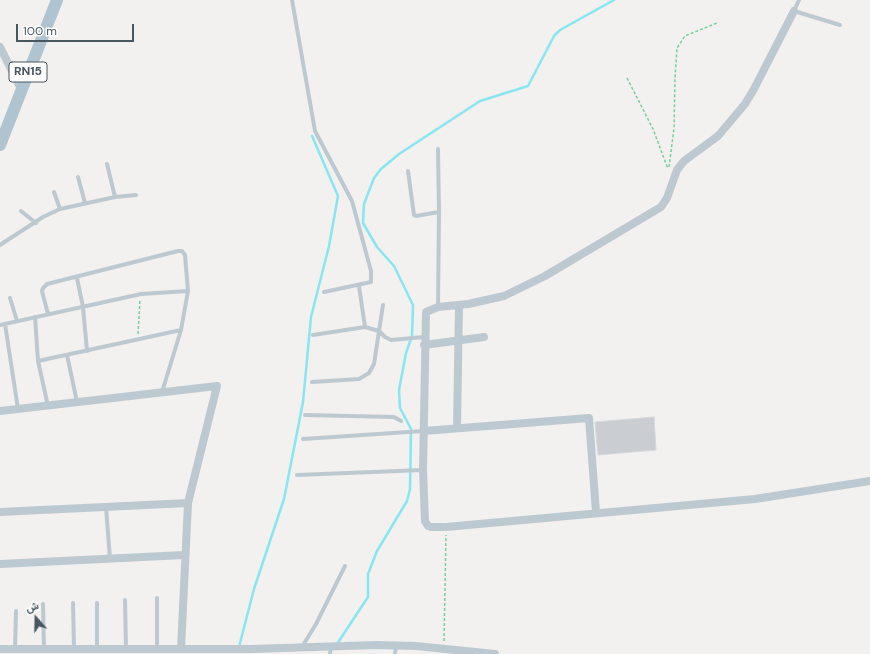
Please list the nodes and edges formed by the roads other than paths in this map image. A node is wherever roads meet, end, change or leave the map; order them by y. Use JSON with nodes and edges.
{"nodes":[{"id":1,"x":57,"y":0,"type":"edge"},
{"id":2,"x":292,"y":0,"type":"edge"},
{"id":3,"x":799,"y":0,"type":"edge"},
{"id":4,"x":794,"y":10,"type":"junction"},
{"id":5,"x":840,"y":25,"type":"dead end"},
{"id":6,"x":0,"y":47,"type":"edge"},
{"id":7,"x":21,"y":89,"type":"junction"},
{"id":8,"x":0,"y":144,"type":"edge"},
{"id":9,"x":438,"y":149,"type":"dead end"},
{"id":10,"x":107,"y":164,"type":"dead end"},
{"id":11,"x":408,"y":172,"type":"dead end"},
{"id":12,"x":78,"y":177,"type":"dead end"},
{"id":13,"x":54,"y":192,"type":"dead end"},
{"id":14,"x":136,"y":195,"type":"dead end"},
{"id":15,"x":115,"y":197,"type":"junction"},
{"id":16,"x":85,"y":203,"type":"junction"},
{"id":17,"x":60,"y":209,"type":"junction"},
{"id":18,"x":21,"y":211,"type":"dead end"},
{"id":19,"x":440,"y":212,"type":"junction"},
{"id":20,"x":36,"y":223,"type":"junction"},
{"id":21,"x":0,"y":244,"type":"edge"},
{"id":22,"x":77,"y":278,"type":"junction"},
{"id":23,"x":359,"y":286,"type":"junction"},
{"id":24,"x":188,"y":291,"type":"junction"},
{"id":25,"x":324,"y":292,"type":"dead end"},
{"id":26,"x":10,"y":298,"type":"dead end"},
{"id":27,"x":459,"y":305,"type":"junction"},
{"id":28,"x":383,"y":306,"type":"dead end"},
{"id":29,"x":83,"y":307,"type":"junction"},
{"id":30,"x":438,"y":307,"type":"junction"},
{"id":31,"x":48,"y":314,"type":"junction"},
{"id":32,"x":35,"y":317,"type":"junction"},
{"id":33,"x":17,"y":321,"type":"junction"},
{"id":34,"x":5,"y":324,"type":"junction"},
{"id":35,"x":0,"y":325,"type":"edge"},
{"id":36,"x":365,"y":327,"type":"junction"},
{"id":37,"x":181,"y":330,"type":"junction"},
{"id":38,"x":379,"y":331,"type":"junction"},
{"id":39,"x":313,"y":335,"type":"dead end"},
{"id":40,"x":484,"y":338,"type":"dead end"},
{"id":41,"x":458,"y":340,"type":"junction"},
{"id":42,"x":424,"y":341,"type":"junction"},
{"id":43,"x":88,"y":351,"type":"junction"},
{"id":44,"x":67,"y":355,"type":"junction"},
{"id":45,"x":38,"y":361,"type":"junction"},
{"id":46,"x":312,"y":382,"type":"dead end"},
{"id":47,"x":162,"y":392,"type":"junction"},
{"id":48,"x":77,"y":402,"type":"junction"},
{"id":49,"x":48,"y":406,"type":"junction"},
{"id":50,"x":18,"y":409,"type":"junction"},
{"id":51,"x":0,"y":411,"type":"edge"},
{"id":52,"x":305,"y":416,"type":"dead end"},
{"id":53,"x":401,"y":421,"type":"dead end"},
{"id":54,"x":457,"y":428,"type":"junction"},
{"id":55,"x":424,"y":431,"type":"junction"},
{"id":56,"x":303,"y":439,"type":"dead end"},
{"id":57,"x":423,"y":470,"type":"junction"},
{"id":58,"x":297,"y":475,"type":"dead end"},
{"id":59,"x":870,"y":481,"type":"edge"},
{"id":60,"x":188,"y":504,"type":"junction"},
{"id":61,"x":106,"y":507,"type":"junction"},
{"id":62,"x":0,"y":512,"type":"edge"},
{"id":63,"x":596,"y":512,"type":"junction"},
{"id":64,"x":184,"y":555,"type":"junction"},
{"id":65,"x":110,"y":560,"type":"junction"},
{"id":66,"x":0,"y":564,"type":"edge"},
{"id":67,"x":345,"y":566,"type":"dead end"},
{"id":68,"x":157,"y":598,"type":"dead end"},
{"id":69,"x":125,"y":600,"type":"dead end"},
{"id":70,"x":73,"y":603,"type":"dead end"},
{"id":71,"x":97,"y":603,"type":"dead end"},
{"id":72,"x":43,"y":604,"type":"dead end"},
{"id":73,"x":16,"y":611,"type":"dead end"},
{"id":74,"x":302,"y":647,"type":"junction"},
{"id":75,"x":156,"y":648,"type":"junction"},
{"id":76,"x":0,"y":649,"type":"edge"},
{"id":77,"x":74,"y":649,"type":"junction"},
{"id":78,"x":97,"y":649,"type":"junction"},
{"id":79,"x":126,"y":649,"type":"junction"},
{"id":80,"x":181,"y":649,"type":"junction"},
{"id":81,"x":15,"y":650,"type":"junction"},
{"id":82,"x":44,"y":650,"type":"junction"},
{"id":83,"x":330,"y":650,"type":"edge"},
{"id":84,"x":396,"y":650,"type":"edge"},
{"id":85,"x":495,"y":654,"type":"edge"}],
"edges":[{"from":1,"to":7,"type":"main road","number":"RN15"},
{"from":2,"to":23,"type":"lane"},
{"from":3,"to":4,"type":"lane"},
{"from":4,"to":5,"type":"lane"},
{"from":4,"to":27,"type":"street"},
{"from":6,"to":7,"type":"street"},
{"from":7,"to":8,"type":"main road","number":"RN15"},
{"from":9,"to":19,"type":"lane"},
{"from":10,"to":15,"type":"lane"},
{"from":11,"to":19,"type":"lane"},
{"from":12,"to":16,"type":"lane"},
{"from":13,"to":17,"type":"lane"},
{"from":14,"to":15,"type":"lane"},
{"from":15,"to":16,"type":"lane"},
{"from":16,"to":17,"type":"lane"},
{"from":17,"to":20,"type":"lane"},
{"from":18,"to":20,"type":"lane"},
{"from":19,"to":30,"type":"lane"},
{"from":20,"to":21,"type":"lane"},
{"from":22,"to":24,"type":"lane"},
{"from":22,"to":29,"type":"lane"},
{"from":22,"to":31,"type":"lane"},
{"from":23,"to":25,"type":"lane"},
{"from":23,"to":36,"type":"lane"},
{"from":24,"to":29,"type":"lane"},
{"from":24,"to":37,"type":"lane"},
{"from":26,"to":33,"type":"lane"},
{"from":27,"to":30,"type":"street"},
{"from":27,"to":41,"type":"street"},
{"from":28,"to":38,"type":"lane"},
{"from":29,"to":31,"type":"lane"},
{"from":29,"to":43,"type":"lane"},
{"from":30,"to":42,"type":"street"},
{"from":31,"to":32,"type":"lane"},
{"from":32,"to":33,"type":"lane"},
{"from":32,"to":45,"type":"lane"},
{"from":33,"to":34,"type":"lane"},
{"from":34,"to":35,"type":"lane"},
{"from":34,"to":50,"type":"lane"},
{"from":36,"to":38,"type":"lane"},
{"from":36,"to":39,"type":"lane"},
{"from":37,"to":43,"type":"lane"},
{"from":37,"to":47,"type":"lane"},
{"from":38,"to":42,"type":"lane"},
{"from":38,"to":46,"type":"lane"},
{"from":40,"to":41,"type":"street"},
{"from":41,"to":42,"type":"street"},
{"from":41,"to":54,"type":"street"},
{"from":42,"to":55,"type":"street"},
{"from":43,"to":44,"type":"lane"},
{"from":44,"to":45,"type":"lane"},
{"from":44,"to":48,"type":"lane"},
{"from":45,"to":49,"type":"lane"},
{"from":47,"to":48,"type":"street"},
{"from":47,"to":60,"type":"street"},
{"from":48,"to":49,"type":"street"},
{"from":49,"to":50,"type":"street"},
{"from":50,"to":51,"type":"street"},
{"from":52,"to":53,"type":"lane"},
{"from":54,"to":55,"type":"street"},
{"from":54,"to":63,"type":"street"},
{"from":55,"to":56,"type":"lane"},
{"from":55,"to":57,"type":"street"},
{"from":57,"to":58,"type":"lane"},
{"from":57,"to":63,"type":"street"},
{"from":59,"to":63,"type":"street"},
{"from":60,"to":61,"type":"street"},
{"from":60,"to":64,"type":"street"},
{"from":61,"to":62,"type":"street"},
{"from":61,"to":65,"type":"lane"},
{"from":64,"to":65,"type":"street"},
{"from":64,"to":80,"type":"street"},
{"from":65,"to":66,"type":"street"},
{"from":67,"to":74,"type":"lane"},
{"from":68,"to":75,"type":"lane"},
{"from":69,"to":79,"type":"lane"},
{"from":70,"to":77,"type":"lane"},
{"from":71,"to":78,"type":"lane"},
{"from":72,"to":82,"type":"lane"},
{"from":73,"to":81,"type":"lane"},
{"from":74,"to":80,"type":"street"},
{"from":74,"to":83,"type":"street"},
{"from":75,"to":79,"type":"street"},
{"from":75,"to":80,"type":"street"},
{"from":76,"to":81,"type":"street"},
{"from":77,"to":78,"type":"street"},
{"from":77,"to":82,"type":"street"},
{"from":78,"to":79,"type":"street"},
{"from":81,"to":82,"type":"street"},
{"from":83,"to":84,"type":"street"},
{"from":84,"to":85,"type":"street"}]}
